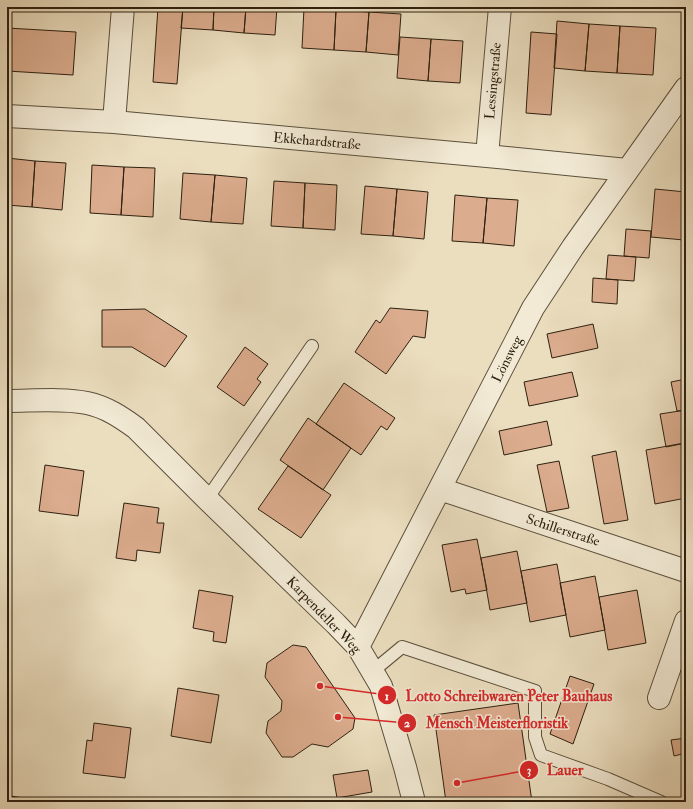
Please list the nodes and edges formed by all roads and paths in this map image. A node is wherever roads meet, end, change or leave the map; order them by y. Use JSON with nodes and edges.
{"nodes":[{"id":1,"x":123,"y":7,"type":"edge"},
{"id":2,"x":500,"y":7,"type":"edge"},
{"id":3,"x":686,"y":88,"type":"edge"},
{"id":4,"x":7,"y":116,"type":"edge"},
{"id":5,"x":114,"y":122,"type":"junction"},
{"id":6,"x":487,"y":156,"type":"junction"},
{"id":7,"x":628,"y":170,"type":"junction"},
{"id":8,"x":312,"y":346,"type":"dead end"},
{"id":9,"x":7,"y":401,"type":"edge"},
{"id":10,"x":440,"y":490,"type":"junction"},
{"id":11,"x":207,"y":499,"type":"junction"},
{"id":12,"x":686,"y":571,"type":"edge"},
{"id":13,"x":686,"y":621,"type":"edge"},
{"id":14,"x":358,"y":647,"type":"junction"},
{"id":15,"x":373,"y":671,"type":"junction"},
{"id":16,"x":659,"y":698,"type":"dead end"},
{"id":17,"x":414,"y":802,"type":"edge"},
{"id":18,"x":661,"y":802,"type":"edge"}],
"edges":[{"from":1,"to":5,"type":"street"},
{"from":2,"to":6,"type":"street","name":"Lessingstraße"},
{"from":3,"to":7,"type":"street","name":"Lönsweg"},
{"from":4,"to":5,"type":"street","name":"Ekkehardstraße"},
{"from":5,"to":6,"type":"street","name":"Ekkehardstraße"},
{"from":6,"to":7,"type":"street","name":"Ekkehardstraße"},
{"from":7,"to":10,"type":"street","name":"Lönsweg"},
{"from":8,"to":11,"type":"lane"},
{"from":9,"to":11,"type":"street","name":"Karpendeller Weg"},
{"from":10,"to":12,"type":"street","name":"Schillerstraße"},
{"from":10,"to":14,"type":"street","name":"Lönsweg"},
{"from":11,"to":14,"type":"street","name":"Karpendeller Weg"},
{"from":13,"to":16,"type":"street"},
{"from":14,"to":15,"type":"street","name":"Karpendeller Weg"},
{"from":15,"to":17,"type":"street","name":"Karpendeller Weg"},
{"from":15,"to":18,"type":"lane"}]}
